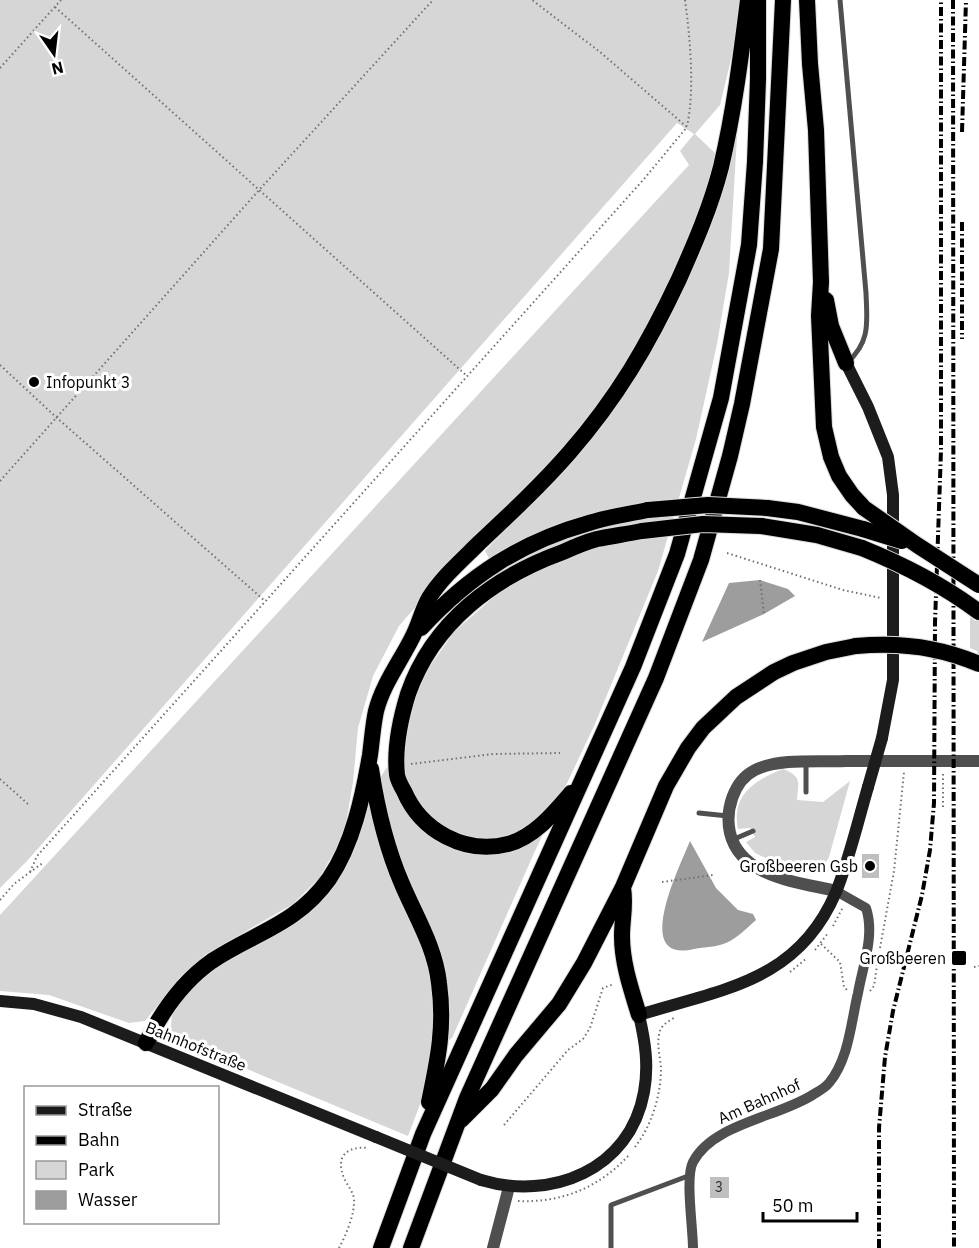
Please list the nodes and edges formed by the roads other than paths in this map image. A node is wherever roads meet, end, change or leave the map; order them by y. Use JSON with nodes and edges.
{"nodes":[{"id":1,"x":748,"y":0,"type":"edge"},
{"id":2,"x":758,"y":0,"type":"edge"},
{"id":3,"x":783,"y":0,"type":"edge"},
{"id":4,"x":807,"y":0,"type":"edge"},
{"id":5,"x":840,"y":0,"type":"edge"},
{"id":6,"x":821,"y":282,"type":"junction"},
{"id":7,"x":846,"y":363,"type":"junction"},
{"id":8,"x":917,"y":545,"type":"junction"},
{"id":9,"x":979,"y":585,"type":"edge"},
{"id":10,"x":979,"y":612,"type":"edge"},
{"id":11,"x":412,"y":637,"type":"junction"},
{"id":12,"x":979,"y":664,"type":"edge"},
{"id":13,"x":369,"y":759,"type":"junction"},
{"id":14,"x":979,"y":761,"type":"edge"},
{"id":15,"x":806,"y":762,"type":"junction"},
{"id":16,"x":583,"y":779,"type":"junction"},
{"id":17,"x":806,"y":792,"type":"dead end"},
{"id":18,"x":699,"y":813,"type":"dead end"},
{"id":19,"x":728,"y":816,"type":"junction"},
{"id":20,"x":753,"y":831,"type":"dead end"},
{"id":21,"x":732,"y":840,"type":"junction"},
{"id":22,"x":622,"y":887,"type":"junction"},
{"id":23,"x":836,"y":891,"type":"junction"},
{"id":24,"x":0,"y":1001,"type":"edge"},
{"id":25,"x":639,"y":1015,"type":"junction"},
{"id":26,"x":146,"y":1043,"type":"junction"},
{"id":27,"x":457,"y":1125,"type":"junction"},
{"id":28,"x":423,"y":1134,"type":"junction"},
{"id":29,"x":688,"y":1176,"type":"junction"},
{"id":30,"x":509,"y":1186,"type":"junction"},
{"id":31,"x":381,"y":1248,"type":"edge"},
{"id":32,"x":411,"y":1248,"type":"edge"},
{"id":33,"x":493,"y":1248,"type":"edge"},
{"id":34,"x":611,"y":1248,"type":"edge"},
{"id":35,"x":693,"y":1248,"type":"edge"}],
"edges":[{"from":1,"to":11,"type":"highway"},
{"from":2,"to":16,"type":"highway"},
{"from":3,"to":27,"type":"highway"},
{"from":4,"to":6,"type":"highway"},
{"from":5,"to":7,"type":"lane"},
{"from":6,"to":7,"type":"highway"},
{"from":6,"to":8,"type":"highway","bridge":true},
{"from":7,"to":23,"type":"main road","bridge":true},
{"from":8,"to":9,"type":"highway","bridge":true},
{"from":8,"to":11,"type":"highway","bridge":true},
{"from":10,"to":16,"type":"highway","bridge":true},
{"from":11,"to":13,"type":"highway"},
{"from":12,"to":22,"type":"highway","bridge":true},
{"from":13,"to":26,"type":"highway"},
{"from":13,"to":28,"type":"highway"},
{"from":14,"to":15,"type":"street","name":"Am Bahnhof"},
{"from":15,"to":17,"type":"lane"},
{"from":15,"to":19,"type":"street","name":"Am Bahnhof"},
{"from":16,"to":28,"type":"highway"},
{"from":18,"to":19,"type":"lane"},
{"from":19,"to":21,"type":"street","name":"Am Bahnhof"},
{"from":20,"to":21,"type":"lane"},
{"from":21,"to":23,"type":"street","name":"Am Bahnhof"},
{"from":22,"to":25,"type":"highway"},
{"from":22,"to":27,"type":"highway"},
{"from":23,"to":25,"type":"main road"},
{"from":23,"to":29,"type":"street","name":"Am Bahnhof"},
{"from":24,"to":26,"type":"main road","name":"Bahnhofstraße"},
{"from":25,"to":30,"type":"main road","name":"Bahnhofstraße"},
{"from":26,"to":30,"type":"main road","name":"Bahnhofstraße","bridge":true},
{"from":27,"to":32,"type":"highway"},
{"from":28,"to":31,"type":"highway"},
{"from":29,"to":34,"type":"lane"},
{"from":29,"to":35,"type":"street"},
{"from":30,"to":33,"type":"street"}]}
